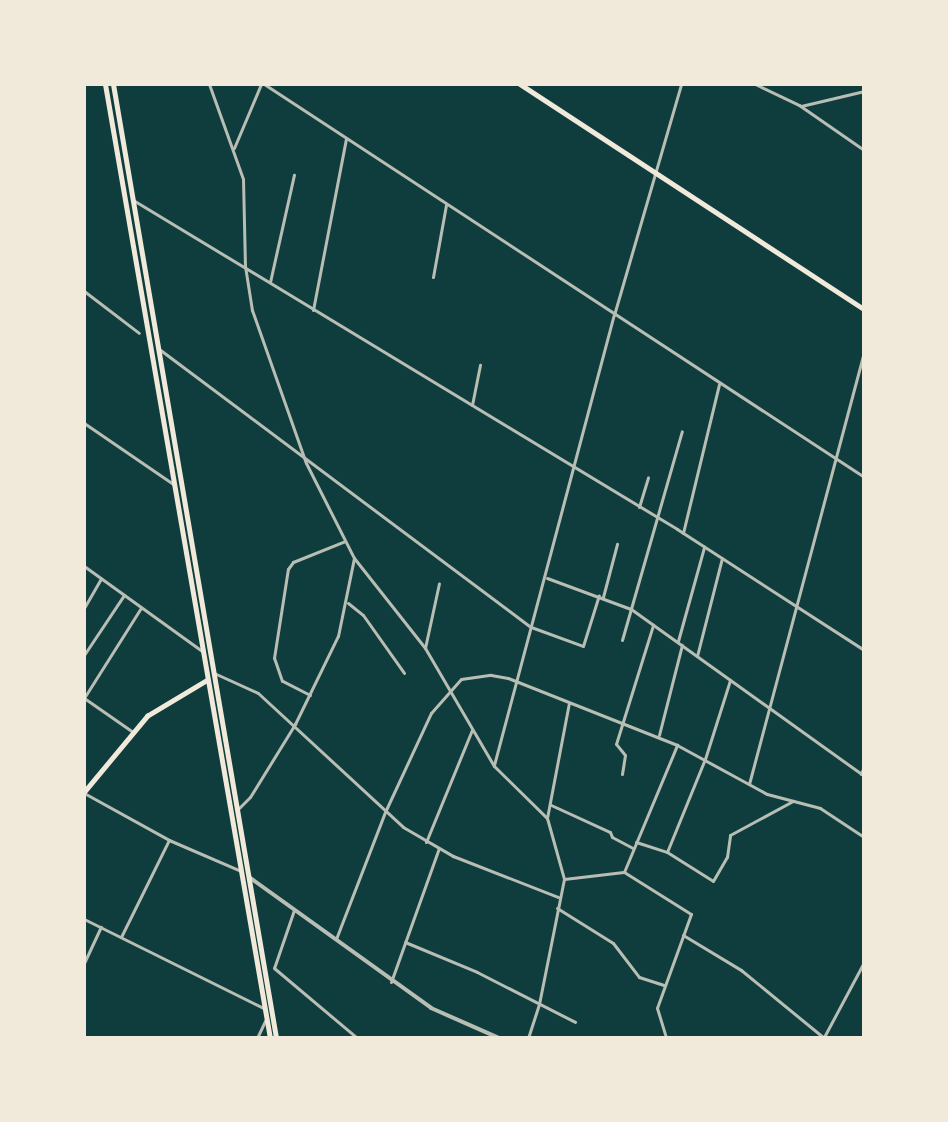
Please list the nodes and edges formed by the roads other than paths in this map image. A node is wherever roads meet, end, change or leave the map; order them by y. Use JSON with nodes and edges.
{"nodes":[{"id":1,"x":105,"y":84,"type":"edge"},
{"id":2,"x":113,"y":84,"type":"edge"},
{"id":3,"x":208,"y":84,"type":"edge"},
{"id":4,"x":263,"y":84,"type":"edge"},
{"id":5,"x":520,"y":84,"type":"edge"},
{"id":6,"x":681,"y":84,"type":"edge"},
{"id":7,"x":755,"y":84,"type":"edge"},
{"id":8,"x":864,"y":91,"type":"edge"},
{"id":9,"x":801,"y":106,"type":"junction"},
{"id":10,"x":346,"y":138,"type":"junction"},
{"id":11,"x":234,"y":148,"type":"junction"},
{"id":12,"x":864,"y":150,"type":"edge"},
{"id":13,"x":657,"y":174,"type":"junction"},
{"id":14,"x":294,"y":175,"type":"dead end"},
{"id":15,"x":131,"y":186,"type":"junction"},
{"id":16,"x":123,"y":188,"type":"junction"},
{"id":17,"x":133,"y":200,"type":"junction"},
{"id":18,"x":446,"y":204,"type":"junction"},
{"id":19,"x":245,"y":266,"type":"junction"},
{"id":20,"x":433,"y":277,"type":"dead end"},
{"id":21,"x":270,"y":282,"type":"junction"},
{"id":22,"x":84,"y":291,"type":"edge"},
{"id":23,"x":864,"y":309,"type":"edge"},
{"id":24,"x":313,"y":310,"type":"junction"},
{"id":25,"x":614,"y":315,"type":"junction"},
{"id":26,"x":139,"y":333,"type":"dead end"},
{"id":27,"x":159,"y":349,"type":"junction"},
{"id":28,"x":864,"y":353,"type":"edge"},
{"id":29,"x":480,"y":365,"type":"dead end"},
{"id":30,"x":719,"y":384,"type":"junction"},
{"id":31,"x":472,"y":405,"type":"junction"},
{"id":32,"x":84,"y":423,"type":"edge"},
{"id":33,"x":682,"y":431,"type":"dead end"},
{"id":34,"x":835,"y":460,"type":"junction"},
{"id":35,"x":306,"y":463,"type":"junction"},
{"id":36,"x":574,"y":469,"type":"junction"},
{"id":37,"x":648,"y":477,"type":"dead end"},
{"id":38,"x":864,"y":477,"type":"edge"},
{"id":39,"x":174,"y":485,"type":"junction"},
{"id":40,"x":639,"y":507,"type":"junction"},
{"id":41,"x":658,"y":519,"type":"junction"},
{"id":42,"x":683,"y":533,"type":"junction"},
{"id":43,"x":345,"y":541,"type":"junction"},
{"id":44,"x":617,"y":544,"type":"dead end"},
{"id":45,"x":704,"y":547,"type":"junction"},
{"id":46,"x":354,"y":558,"type":"junction"},
{"id":47,"x":722,"y":558,"type":"junction"},
{"id":48,"x":84,"y":566,"type":"edge"},
{"id":49,"x":546,"y":578,"type":"junction"},
{"id":50,"x":101,"y":579,"type":"junction"},
{"id":51,"x":439,"y":583,"type":"dead end"},
{"id":52,"x":124,"y":595,"type":"junction"},
{"id":53,"x":601,"y":596,"type":"junction"},
{"id":54,"x":348,"y":603,"type":"junction"},
{"id":55,"x":796,"y":605,"type":"junction"},
{"id":56,"x":84,"y":608,"type":"edge"},
{"id":57,"x":141,"y":608,"type":"junction"},
{"id":58,"x":631,"y":609,"type":"junction"},
{"id":59,"x":653,"y":625,"type":"junction"},
{"id":60,"x":531,"y":627,"type":"junction"},
{"id":61,"x":622,"y":640,"type":"dead end"},
{"id":62,"x":678,"y":642,"type":"junction"},
{"id":63,"x":682,"y":645,"type":"junction"},
{"id":64,"x":424,"y":648,"type":"junction"},
{"id":65,"x":864,"y":650,"type":"edge"},
{"id":66,"x":203,"y":652,"type":"junction"},
{"id":67,"x":84,"y":655,"type":"edge"},
{"id":68,"x":697,"y":657,"type":"junction"},
{"id":69,"x":214,"y":673,"type":"junction"},
{"id":70,"x":404,"y":673,"type":"dead end"},
{"id":71,"x":207,"y":680,"type":"junction"},
{"id":72,"x":730,"y":680,"type":"junction"},
{"id":73,"x":514,"y":684,"type":"junction"},
{"id":74,"x":448,"y":692,"type":"junction"},
{"id":75,"x":310,"y":695,"type":"junction"},
{"id":76,"x":84,"y":698,"type":"edge"},
{"id":77,"x":569,"y":703,"type":"junction"},
{"id":78,"x":768,"y":706,"type":"junction"},
{"id":79,"x":295,"y":724,"type":"junction"},
{"id":80,"x":623,"y":724,"type":"junction"},
{"id":81,"x":472,"y":730,"type":"junction"},
{"id":82,"x":134,"y":733,"type":"junction"},
{"id":83,"x":659,"y":735,"type":"junction"},
{"id":84,"x":676,"y":745,"type":"junction"},
{"id":85,"x":705,"y":759,"type":"junction"},
{"id":86,"x":494,"y":766,"type":"junction"},
{"id":87,"x":864,"y":766,"type":"edge"},
{"id":88,"x":622,"y":774,"type":"dead end"},
{"id":89,"x":863,"y":775,"type":"edge"},
{"id":90,"x":749,"y":784,"type":"junction"},
{"id":91,"x":84,"y":792,"type":"edge"},
{"id":92,"x":793,"y":801,"type":"junction"},
{"id":93,"x":551,"y":805,"type":"junction"},
{"id":94,"x":236,"y":811,"type":"junction"},
{"id":95,"x":385,"y":812,"type":"junction"},
{"id":96,"x":547,"y":818,"type":"junction"},
{"id":97,"x":238,"y":823,"type":"junction"},
{"id":98,"x":231,"y":825,"type":"junction"},
{"id":99,"x":864,"y":837,"type":"edge"},
{"id":100,"x":169,"y":840,"type":"junction"},
{"id":101,"x":426,"y":842,"type":"junction"},
{"id":102,"x":636,"y":842,"type":"junction"},
{"id":103,"x":439,"y":848,"type":"junction"},
{"id":104,"x":633,"y":848,"type":"junction"},
{"id":105,"x":667,"y":852,"type":"junction"},
{"id":106,"x":241,"y":871,"type":"junction"},
{"id":107,"x":624,"y":873,"type":"junction"},
{"id":108,"x":249,"y":878,"type":"junction"},
{"id":109,"x":564,"y":879,"type":"junction"},
{"id":110,"x":558,"y":897,"type":"junction"},
{"id":111,"x":556,"y":908,"type":"junction"},
{"id":112,"x":294,"y":910,"type":"junction"},
{"id":113,"x":84,"y":919,"type":"edge"},
{"id":114,"x":101,"y":927,"type":"junction"},
{"id":115,"x":683,"y":935,"type":"junction"},
{"id":116,"x":121,"y":937,"type":"junction"},
{"id":117,"x":336,"y":939,"type":"junction"},
{"id":118,"x":405,"y":942,"type":"junction"},
{"id":119,"x":864,"y":962,"type":"edge"},
{"id":120,"x":84,"y":963,"type":"edge"},
{"id":121,"x":391,"y":982,"type":"junction"},
{"id":122,"x":664,"y":985,"type":"junction"},
{"id":123,"x":539,"y":1004,"type":"junction"},
{"id":124,"x":265,"y":1009,"type":"junction"},
{"id":125,"x":266,"y":1020,"type":"junction"},
{"id":126,"x":575,"y":1022,"type":"dead end"},
{"id":127,"x":257,"y":1038,"type":"edge"},
{"id":128,"x":270,"y":1038,"type":"edge"},
{"id":129,"x":276,"y":1038,"type":"edge"},
{"id":130,"x":357,"y":1038,"type":"edge"},
{"id":131,"x":500,"y":1038,"type":"edge"},
{"id":132,"x":528,"y":1038,"type":"edge"},
{"id":133,"x":666,"y":1038,"type":"edge"},
{"id":134,"x":824,"y":1038,"type":"edge"}],
"edges":[{"from":1,"to":16,"type":"main road"},
{"from":2,"to":15,"type":"main road"},
{"from":3,"to":11,"type":"street"},
{"from":4,"to":10,"type":"street"},
{"from":4,"to":11,"type":"street"},
{"from":5,"to":13,"type":"main road"},
{"from":6,"to":13,"type":"street"},
{"from":7,"to":9,"type":"street"},
{"from":8,"to":9,"type":"street"},
{"from":9,"to":12,"type":"street"},
{"from":10,"to":18,"type":"street"},
{"from":10,"to":24,"type":"street"},
{"from":11,"to":19,"type":"street"},
{"from":13,"to":23,"type":"main road"},
{"from":13,"to":25,"type":"street"},
{"from":14,"to":21,"type":"street"},
{"from":15,"to":16,"type":"main road"},
{"from":15,"to":17,"type":"main road"},
{"from":16,"to":39,"type":"main road"},
{"from":17,"to":19,"type":"street"},
{"from":17,"to":27,"type":"main road"},
{"from":18,"to":20,"type":"street"},
{"from":18,"to":25,"type":"street"},
{"from":19,"to":21,"type":"street"},
{"from":19,"to":35,"type":"street"},
{"from":21,"to":24,"type":"street"},
{"from":22,"to":26,"type":"street"},
{"from":24,"to":31,"type":"street"},
{"from":25,"to":30,"type":"street"},
{"from":25,"to":36,"type":"street"},
{"from":27,"to":35,"type":"street"},
{"from":27,"to":69,"type":"main road"},
{"from":28,"to":34,"type":"street"},
{"from":29,"to":31,"type":"street"},
{"from":30,"to":34,"type":"street"},
{"from":30,"to":42,"type":"street"},
{"from":31,"to":36,"type":"street"},
{"from":32,"to":39,"type":"street"},
{"from":33,"to":41,"type":"street"},
{"from":34,"to":38,"type":"street"},
{"from":34,"to":55,"type":"street"},
{"from":35,"to":43,"type":"street"},
{"from":35,"to":60,"type":"street"},
{"from":36,"to":40,"type":"street"},
{"from":36,"to":49,"type":"street"},
{"from":37,"to":40,"type":"street"},
{"from":39,"to":66,"type":"main road"},
{"from":40,"to":41,"type":"street"},
{"from":41,"to":42,"type":"street"},
{"from":41,"to":58,"type":"street"},
{"from":42,"to":45,"type":"street"},
{"from":43,"to":46,"type":"street"},
{"from":43,"to":75,"type":"street"},
{"from":44,"to":53,"type":"street"},
{"from":45,"to":47,"type":"street"},
{"from":45,"to":62,"type":"street"},
{"from":46,"to":54,"type":"street"},
{"from":46,"to":64,"type":"street"},
{"from":47,"to":55,"type":"street"},
{"from":47,"to":68,"type":"street"},
{"from":48,"to":50,"type":"street"},
{"from":49,"to":53,"type":"street"},
{"from":49,"to":60,"type":"street"},
{"from":50,"to":52,"type":"street"},
{"from":50,"to":56,"type":"street"},
{"from":51,"to":64,"type":"street"},
{"from":52,"to":57,"type":"street"},
{"from":52,"to":67,"type":"street"},
{"from":53,"to":58,"type":"street"},
{"from":53,"to":60,"type":"street"},
{"from":54,"to":70,"type":"street"},
{"from":54,"to":75,"type":"street"},
{"from":55,"to":65,"type":"street"},
{"from":55,"to":78,"type":"street"},
{"from":57,"to":66,"type":"street"},
{"from":57,"to":76,"type":"street"},
{"from":58,"to":59,"type":"street"},
{"from":58,"to":61,"type":"street"},
{"from":59,"to":62,"type":"street"},
{"from":59,"to":80,"type":"street"},
{"from":60,"to":73,"type":"street"},
{"from":62,"to":63,"type":"street"},
{"from":63,"to":68,"type":"street"},
{"from":63,"to":83,"type":"street"},
{"from":64,"to":74,"type":"street"},
{"from":66,"to":71,"type":"main road"},
{"from":68,"to":72,"type":"street"},
{"from":69,"to":79,"type":"street"},
{"from":69,"to":94,"type":"main road"},
{"from":71,"to":82,"type":"main road"},
{"from":71,"to":98,"type":"main road"},
{"from":72,"to":78,"type":"street"},
{"from":72,"to":85,"type":"street"},
{"from":73,"to":74,"type":"street"},
{"from":73,"to":77,"type":"street"},
{"from":73,"to":86,"type":"street"},
{"from":74,"to":81,"type":"street"},
{"from":74,"to":95,"type":"street"},
{"from":75,"to":79,"type":"street"},
{"from":76,"to":82,"type":"street"},
{"from":77,"to":80,"type":"street"},
{"from":77,"to":93,"type":"street"},
{"from":78,"to":89,"type":"street"},
{"from":78,"to":90,"type":"street"},
{"from":79,"to":94,"type":"street"},
{"from":79,"to":95,"type":"street"},
{"from":80,"to":83,"type":"street"},
{"from":80,"to":88,"type":"street"},
{"from":81,"to":86,"type":"street"},
{"from":81,"to":101,"type":"street"},
{"from":82,"to":91,"type":"main road"},
{"from":83,"to":84,"type":"street"},
{"from":84,"to":85,"type":"street"},
{"from":84,"to":102,"type":"street"},
{"from":85,"to":90,"type":"street"},
{"from":85,"to":105,"type":"street"},
{"from":86,"to":96,"type":"street"},
{"from":87,"to":89,"type":"street"},
{"from":90,"to":92,"type":"street"},
{"from":91,"to":100,"type":"street"},
{"from":92,"to":99,"type":"street"},
{"from":92,"to":105,"type":"street"},
{"from":93,"to":96,"type":"street"},
{"from":93,"to":104,"type":"street"},
{"from":94,"to":97,"type":"main road"},
{"from":95,"to":101,"type":"street"},
{"from":95,"to":117,"type":"street"},
{"from":96,"to":109,"type":"street"},
{"from":97,"to":98,"type":"main road"},
{"from":97,"to":108,"type":"main road"},
{"from":98,"to":106,"type":"main road"},
{"from":100,"to":106,"type":"street"},
{"from":100,"to":116,"type":"street"},
{"from":101,"to":103,"type":"street"},
{"from":102,"to":104,"type":"street"},
{"from":102,"to":105,"type":"street"},
{"from":103,"to":110,"type":"street"},
{"from":103,"to":118,"type":"street"},
{"from":104,"to":107,"type":"street"},
{"from":106,"to":108,"type":"street"},
{"from":106,"to":124,"type":"main road"},
{"from":107,"to":109,"type":"street"},
{"from":107,"to":115,"type":"street"},
{"from":108,"to":112,"type":"street"},
{"from":108,"to":129,"type":"main road"},
{"from":109,"to":110,"type":"street"},
{"from":110,"to":111,"type":"street"},
{"from":111,"to":122,"type":"street"},
{"from":111,"to":123,"type":"street"},
{"from":112,"to":117,"type":"street"},
{"from":112,"to":130,"type":"street"},
{"from":113,"to":114,"type":"street"},
{"from":114,"to":116,"type":"street"},
{"from":114,"to":120,"type":"street"},
{"from":115,"to":122,"type":"street"},
{"from":115,"to":134,"type":"street"},
{"from":116,"to":124,"type":"street"},
{"from":117,"to":121,"type":"street"},
{"from":118,"to":121,"type":"street"},
{"from":118,"to":123,"type":"street"},
{"from":119,"to":134,"type":"street"},
{"from":121,"to":131,"type":"street"},
{"from":122,"to":133,"type":"street"},
{"from":123,"to":126,"type":"street"},
{"from":123,"to":132,"type":"street"},
{"from":124,"to":125,"type":"main road"},
{"from":125,"to":127,"type":"street"},
{"from":125,"to":128,"type":"main road"}]}
